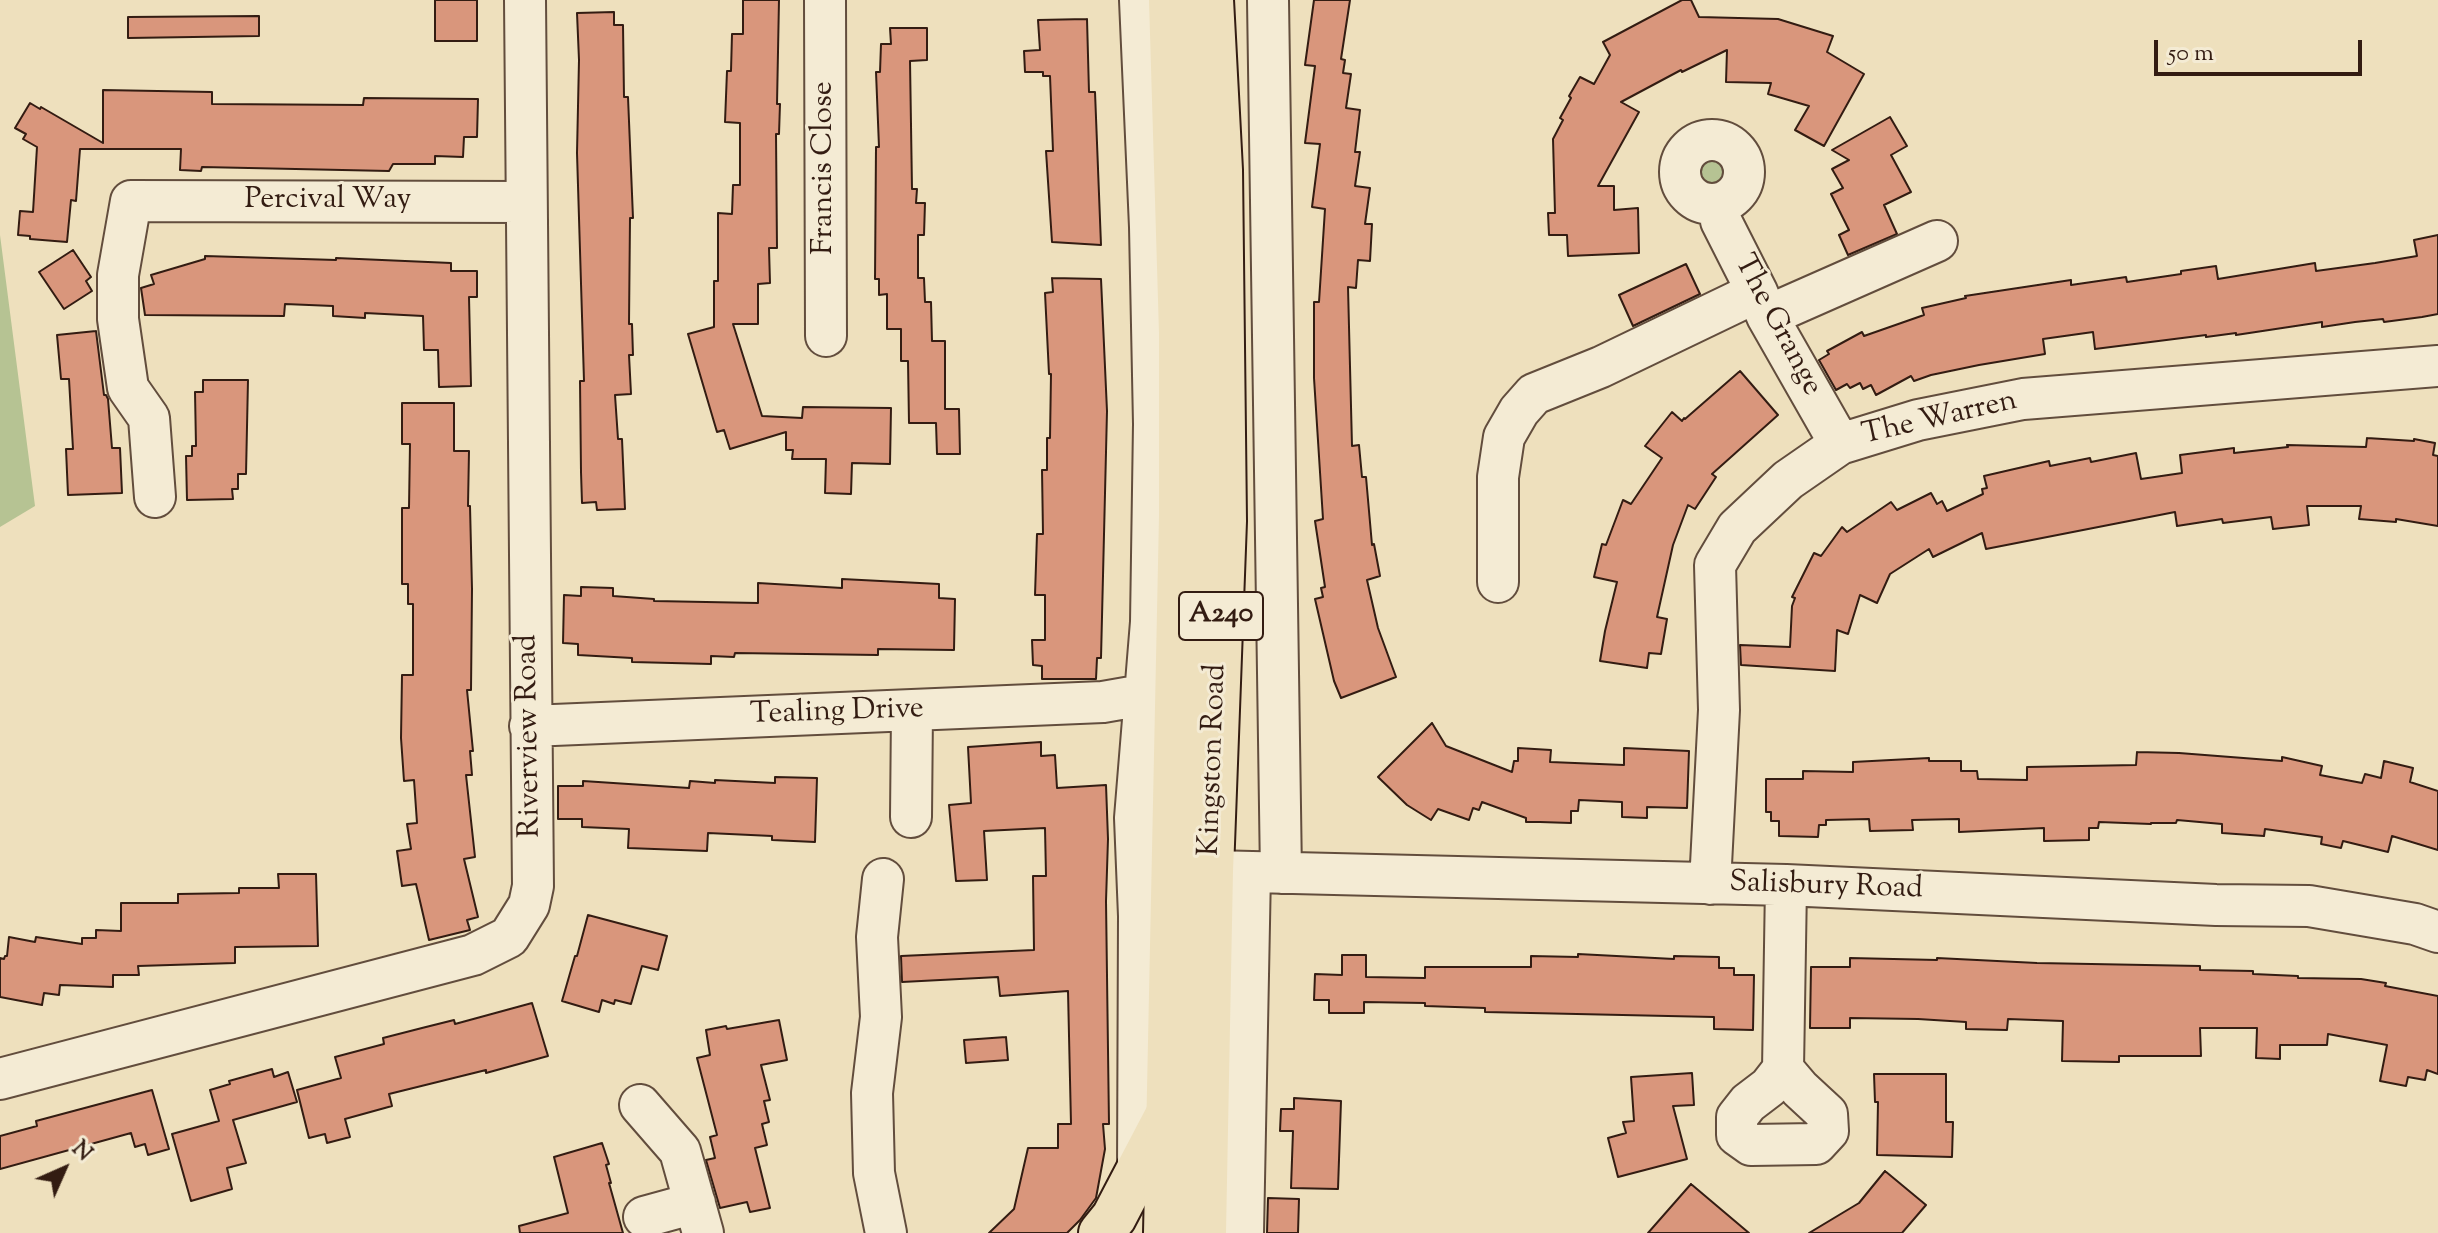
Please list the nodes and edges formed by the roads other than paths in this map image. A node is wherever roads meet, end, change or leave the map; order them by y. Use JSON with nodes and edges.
{"nodes":[{"id":1,"x":525,"y":0,"type":"edge"},
{"id":2,"x":825,"y":0,"type":"edge"},
{"id":3,"x":1140,"y":0,"type":"edge"},
{"id":4,"x":1171,"y":0,"type":"edge"},
{"id":5,"x":1211,"y":0,"type":"edge"},
{"id":6,"x":1268,"y":0,"type":"edge"},
{"id":7,"x":525,"y":202,"type":"junction"},
{"id":8,"x":1718,"y":204,"type":"dead end"},
{"id":9,"x":1937,"y":241,"type":"dead end"},
{"id":10,"x":1762,"y":304,"type":"junction"},
{"id":11,"x":826,"y":336,"type":"dead end"},
{"id":12,"x":2438,"y":366,"type":"edge"},
{"id":13,"x":1840,"y":444,"type":"junction"},
{"id":14,"x":155,"y":497,"type":"dead end"},
{"id":15,"x":1498,"y":582,"type":"dead end"},
{"id":16,"x":1143,"y":695,"type":"junction"},
{"id":17,"x":912,"y":711,"type":"junction"},
{"id":18,"x":530,"y":726,"type":"junction"},
{"id":19,"x":911,"y":817,"type":"dead end"},
{"id":20,"x":1248,"y":872,"type":"junction"},
{"id":21,"x":883,"y":879,"type":"dead end"},
{"id":22,"x":1710,"y":884,"type":"junction"},
{"id":23,"x":1786,"y":885,"type":"junction"},
{"id":24,"x":2438,"y":932,"type":"edge"},
{"id":25,"x":1783,"y":1069,"type":"dead end"},
{"id":26,"x":0,"y":1079,"type":"edge"},
{"id":27,"x":640,"y":1105,"type":"dead end"},
{"id":28,"x":1168,"y":1114,"type":"junction"},
{"id":29,"x":1138,"y":1172,"type":"junction"},
{"id":30,"x":644,"y":1217,"type":"dead end"},
{"id":31,"x":699,"y":1218,"type":"edge"},
{"id":32,"x":886,"y":1233,"type":"edge"},
{"id":33,"x":1101,"y":1233,"type":"edge"},
{"id":34,"x":1166,"y":1233,"type":"edge"},
{"id":35,"x":1204,"y":1233,"type":"edge"},
{"id":36,"x":1243,"y":1233,"type":"edge"}],
"edges":[{"from":1,"to":7,"type":"street","name":"Riverview Road"},
{"from":2,"to":11,"type":"street","name":"Francis Close"},
{"from":3,"to":16,"type":"street"},
{"from":4,"to":28,"type":"main road","name":"Kingston Road","number":"A240"},
{"from":5,"to":20,"type":"main road","name":"Kingston Road","number":"A240"},
{"from":6,"to":20,"type":"street"},
{"from":7,"to":14,"type":"street","name":"Percival Way"},
{"from":7,"to":18,"type":"street","name":"Riverview Road"},
{"from":8,"to":10,"type":"street","name":"The Grange"},
{"from":9,"to":10,"type":"street"},
{"from":10,"to":13,"type":"street","name":"The Grange"},
{"from":10,"to":15,"type":"street"},
{"from":12,"to":13,"type":"street","name":"The Warren"},
{"from":13,"to":22,"type":"street","name":"The Warren"},
{"from":16,"to":17,"type":"street","name":"Tealing Drive"},
{"from":16,"to":29,"type":"street"},
{"from":17,"to":18,"type":"street","name":"Tealing Drive"},
{"from":17,"to":19,"type":"street"},
{"from":18,"to":26,"type":"street","name":"Riverview Road"},
{"from":20,"to":22,"type":"street","name":"Salisbury Road"},
{"from":20,"to":35,"type":"main road","name":"Kingston Road","number":"A240"},
{"from":20,"to":36,"type":"street"},
{"from":21,"to":32,"type":"street"},
{"from":22,"to":23,"type":"street","name":"Salisbury Road"},
{"from":23,"to":24,"type":"street","name":"Salisbury Road"},
{"from":23,"to":25,"type":"street"},
{"from":27,"to":31,"type":"street"},
{"from":28,"to":29,"type":"main road"},
{"from":28,"to":34,"type":"main road","name":"Kingston Road","number":"A240"},
{"from":29,"to":33,"type":"main road"},
{"from":30,"to":31,"type":"street"}]}
